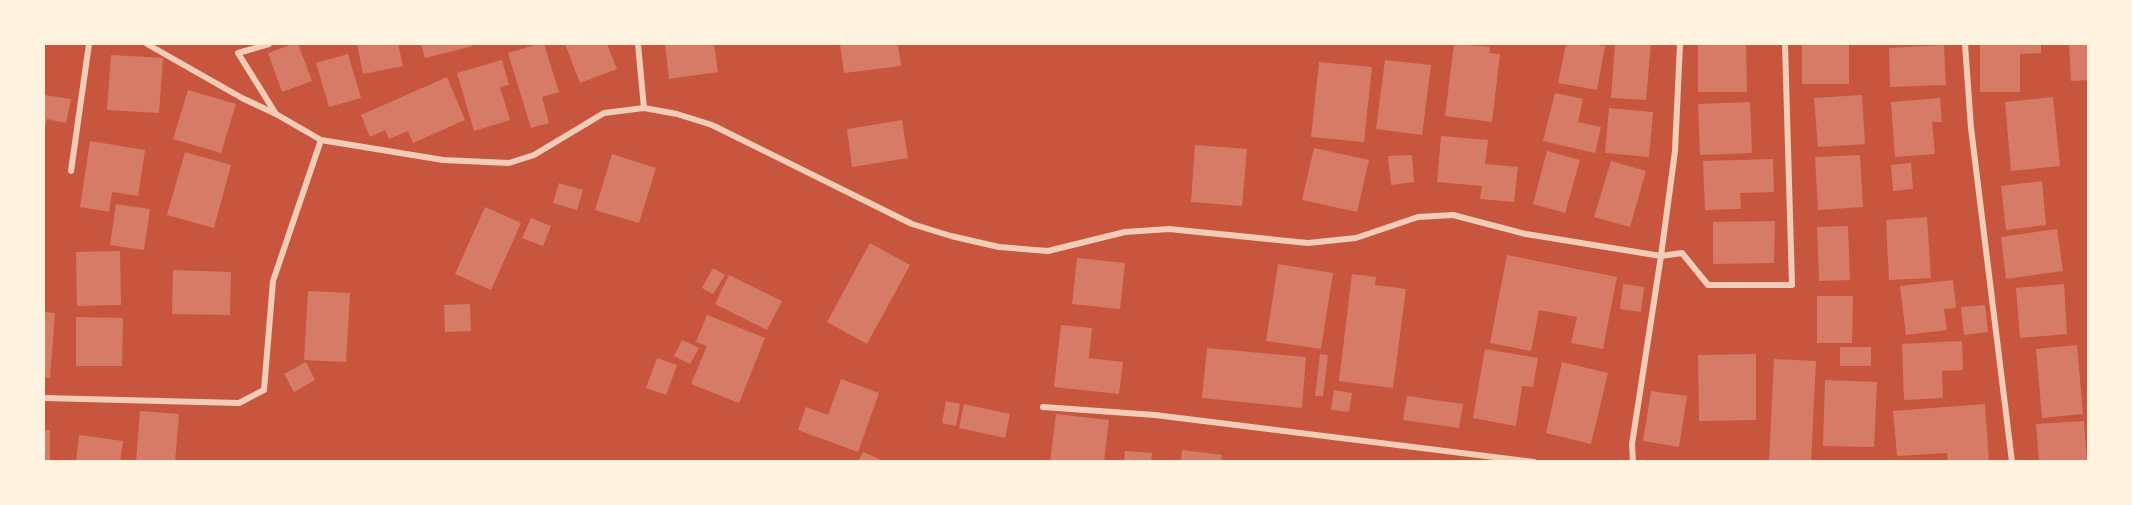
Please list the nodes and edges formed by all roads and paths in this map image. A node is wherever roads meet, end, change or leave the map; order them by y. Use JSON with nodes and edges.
{"nodes":[{"id":1,"x":89,"y":44,"type":"edge"},
{"id":2,"x":147,"y":44,"type":"edge"},
{"id":3,"x":269,"y":44,"type":"edge"},
{"id":4,"x":638,"y":44,"type":"edge"},
{"id":5,"x":1680,"y":44,"type":"edge"},
{"id":6,"x":1785,"y":44,"type":"edge"},
{"id":7,"x":1965,"y":44,"type":"edge"},
{"id":8,"x":644,"y":108,"type":"junction"},
{"id":9,"x":276,"y":114,"type":"junction"},
{"id":10,"x":321,"y":140,"type":"junction"},
{"id":11,"x":71,"y":171,"type":"dead end"},
{"id":12,"x":1661,"y":256,"type":"junction"},
{"id":13,"x":44,"y":398,"type":"edge"},
{"id":14,"x":1043,"y":407,"type":"dead end"},
{"id":15,"x":1534,"y":462,"type":"edge"},
{"id":16,"x":1633,"y":462,"type":"edge"},
{"id":17,"x":2012,"y":462,"type":"edge"}],
"edges":[{"from":1,"to":11,"type":"street"},
{"from":2,"to":9,"type":"street"},
{"from":3,"to":9,"type":"street"},
{"from":4,"to":8,"type":"street"},
{"from":5,"to":12,"type":"street"},
{"from":6,"to":12,"type":"street"},
{"from":7,"to":17,"type":"street"},
{"from":8,"to":10,"type":"street"},
{"from":8,"to":12,"type":"street"},
{"from":9,"to":10,"type":"street"},
{"from":10,"to":13,"type":"street"},
{"from":12,"to":16,"type":"street"},
{"from":14,"to":15,"type":"street"}]}
